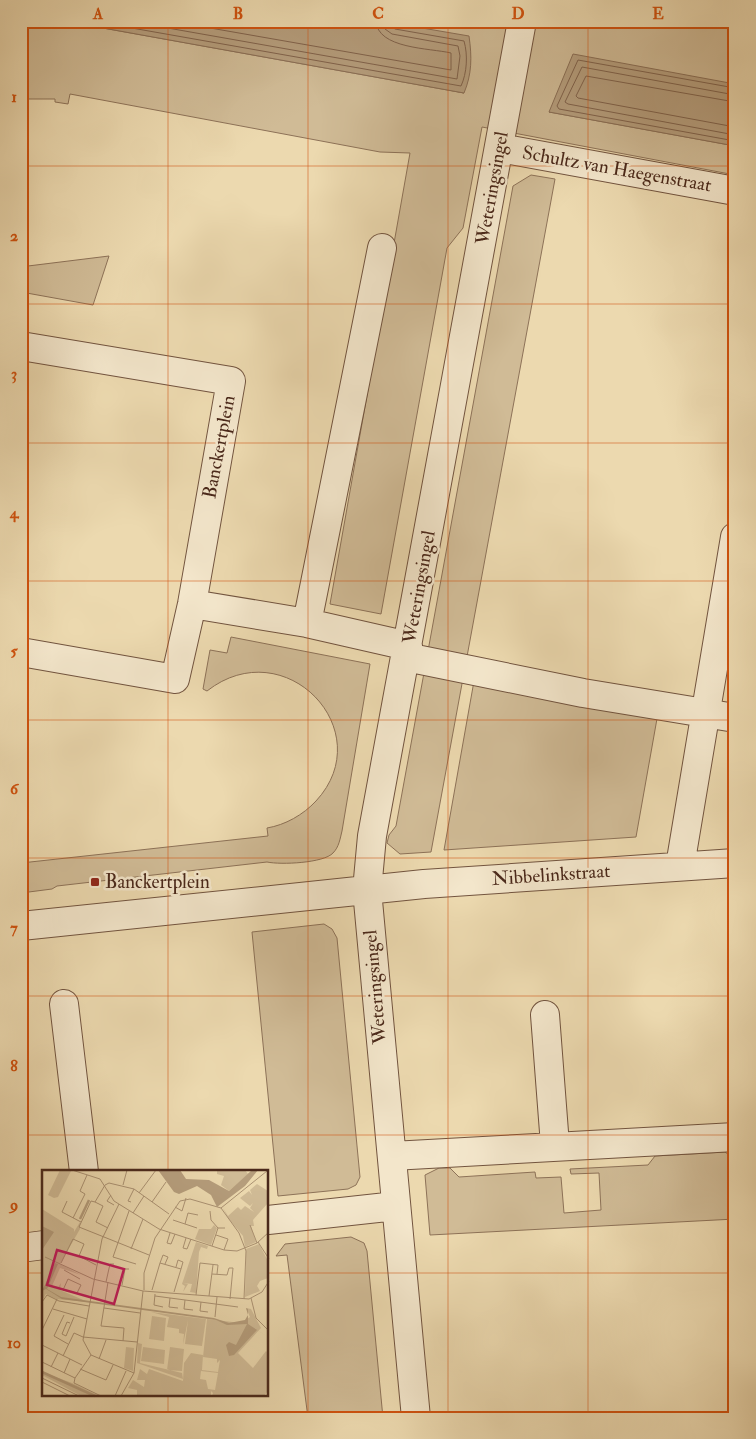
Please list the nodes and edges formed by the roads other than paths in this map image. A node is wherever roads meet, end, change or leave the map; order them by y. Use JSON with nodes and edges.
{"nodes":[{"id":1,"x":522,"y":21,"type":"edge"},
{"id":2,"x":500,"y":148,"type":"junction"},
{"id":3,"x":735,"y":190,"type":"edge"},
{"id":4,"x":382,"y":248,"type":"dead end"},
{"id":5,"x":21,"y":346,"type":"edge"},
{"id":6,"x":735,"y":537,"type":"edge"},
{"id":7,"x":192,"y":604,"type":"junction"},
{"id":8,"x":306,"y":623,"type":"junction"},
{"id":9,"x":407,"y":651,"type":"junction"},
{"id":10,"x":21,"y":652,"type":"edge"},
{"id":11,"x":705,"y":712,"type":"junction"},
{"id":12,"x":735,"y":718,"type":"edge"},
{"id":13,"x":735,"y":863,"type":"edge"},
{"id":14,"x":680,"y":866,"type":"junction"},
{"id":15,"x":367,"y":890,"type":"junction"},
{"id":16,"x":21,"y":926,"type":"edge"},
{"id":17,"x":64,"y":1004,"type":"dead end"},
{"id":18,"x":545,"y":1015,"type":"dead end"},
{"id":19,"x":735,"y":1137,"type":"edge"},
{"id":20,"x":555,"y":1145,"type":"junction"},
{"id":21,"x":392,"y":1156,"type":"junction"},
{"id":22,"x":84,"y":1170,"type":"edge"},
{"id":23,"x":396,"y":1206,"type":"junction"},
{"id":24,"x":269,"y":1220,"type":"edge"},
{"id":25,"x":42,"y":1245,"type":"edge"},
{"id":26,"x":21,"y":1248,"type":"edge"},
{"id":27,"x":416,"y":1418,"type":"edge"}],
"edges":[{"from":1,"to":2,"type":"street","name":"Weteringsingel"},
{"from":2,"to":3,"type":"street","name":"Schultz van Haegenstraat"},
{"from":2,"to":9,"type":"street","name":"Weteringsingel"},
{"from":4,"to":8,"type":"street"},
{"from":5,"to":7,"type":"street","name":"Banckertplein"},
{"from":6,"to":11,"type":"street"},
{"from":7,"to":8,"type":"street"},
{"from":7,"to":10,"type":"street","name":"Banckertplein"},
{"from":8,"to":9,"type":"street"},
{"from":9,"to":11,"type":"street"},
{"from":9,"to":15,"type":"street","name":"Weteringsingel"},
{"from":11,"to":12,"type":"street"},
{"from":11,"to":14,"type":"street"},
{"from":13,"to":14,"type":"street","name":"Nibbelinkstraat"},
{"from":14,"to":15,"type":"street","name":"Nibbelinkstraat"},
{"from":15,"to":16,"type":"street","name":"Nibbelinkstraat"},
{"from":15,"to":21,"type":"street","name":"Weteringsingel"},
{"from":17,"to":22,"type":"street"},
{"from":18,"to":20,"type":"street"},
{"from":19,"to":20,"type":"street"},
{"from":20,"to":21,"type":"street"},
{"from":21,"to":23,"type":"street","name":"Weteringsingel"},
{"from":23,"to":24,"type":"street"},
{"from":23,"to":27,"type":"street","name":"Weteringsingel"},
{"from":25,"to":26,"type":"street"}]}
